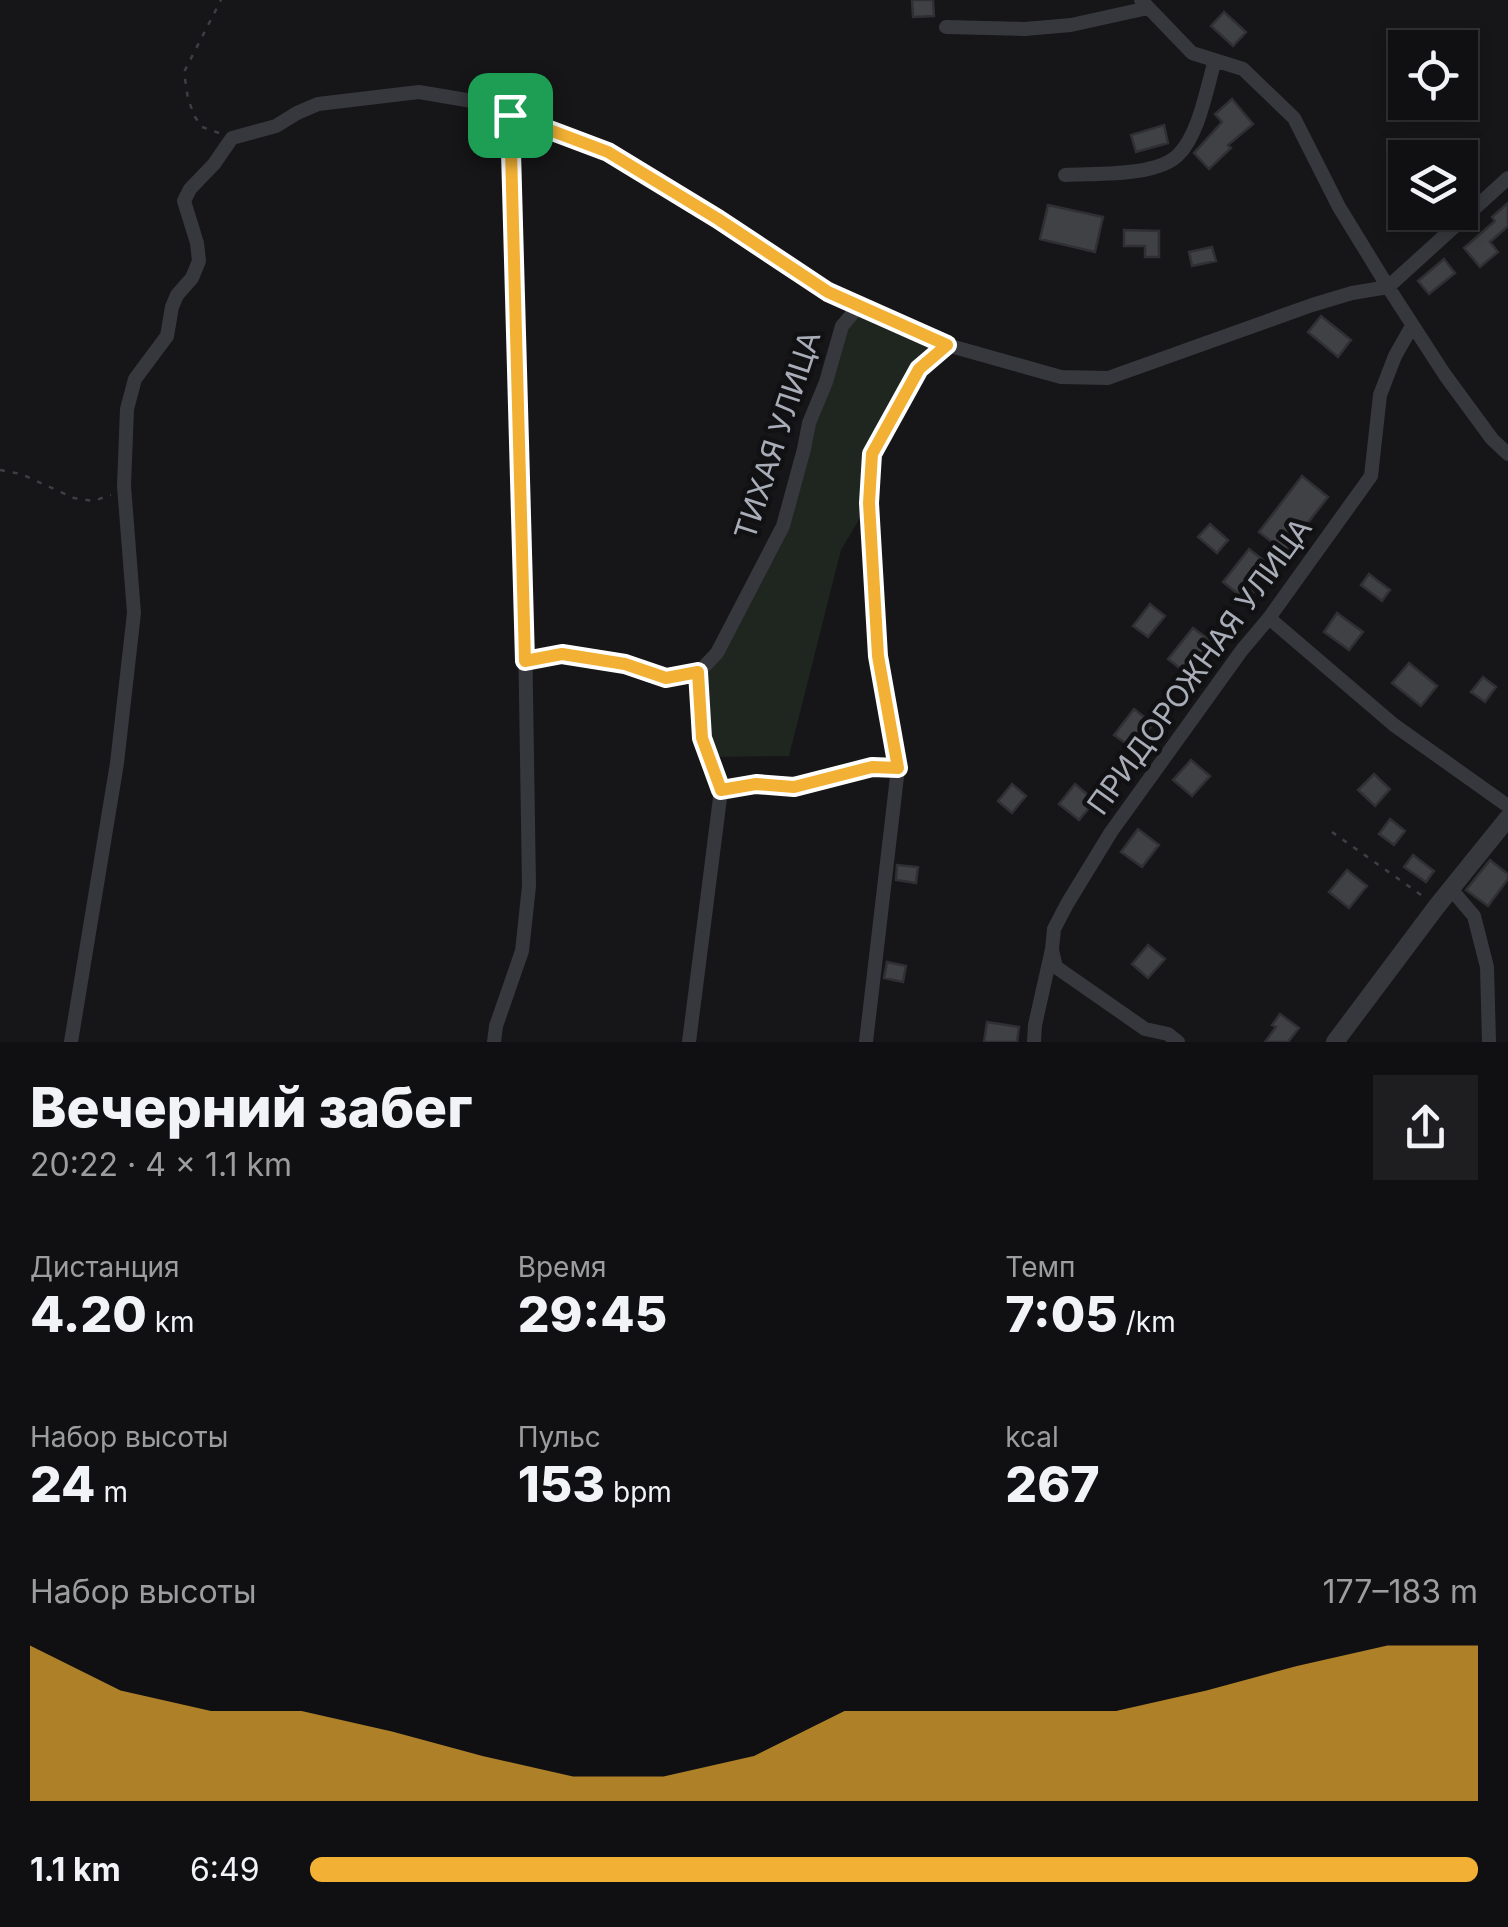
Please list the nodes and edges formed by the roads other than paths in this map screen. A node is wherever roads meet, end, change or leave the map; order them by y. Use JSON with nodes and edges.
{"nodes":[{"id":1,"x":1144,"y":4,"type":"edge"},
{"id":2,"x":946,"y":26,"type":"dead end"},
{"id":3,"x":1215,"y":60,"type":"junction"},
{"id":4,"x":510,"y":115,"type":"junction"},
{"id":5,"x":1064,"y":174,"type":"dead end"},
{"id":6,"x":1508,"y":178,"type":"edge"},
{"id":7,"x":1388,"y":287,"type":"junction"},
{"id":8,"x":858,"y":306,"type":"junction"},
{"id":9,"x":1412,"y":326,"type":"junction"},
{"id":10,"x":947,"y":345,"type":"junction"},
{"id":11,"x":1508,"y":454,"type":"edge"},
{"id":12,"x":1270,"y":618,"type":"junction"},
{"id":13,"x":525,"y":661,"type":"junction"},
{"id":14,"x":698,"y":672,"type":"junction"},
{"id":15,"x":898,"y":768,"type":"junction"},
{"id":16,"x":721,"y":790,"type":"junction"},
{"id":17,"x":1508,"y":806,"type":"edge"},
{"id":18,"x":1508,"y":818,"type":"edge"},
{"id":19,"x":1451,"y":889,"type":"junction"},
{"id":20,"x":1052,"y":949,"type":"junction"},
{"id":21,"x":71,"y":1042,"type":"edge"},
{"id":22,"x":494,"y":1042,"type":"edge"},
{"id":23,"x":689,"y":1042,"type":"edge"},
{"id":24,"x":866,"y":1042,"type":"edge"},
{"id":25,"x":1034,"y":1042,"type":"edge"},
{"id":26,"x":1178,"y":1042,"type":"edge"},
{"id":27,"x":1335,"y":1042,"type":"edge"},
{"id":28,"x":1490,"y":1042,"type":"edge"}],
"edges":[{"from":1,"to":2,"type":"street"},
{"from":1,"to":3,"type":"street"},
{"from":3,"to":5,"type":"street"},
{"from":3,"to":7,"type":"street"},
{"from":4,"to":8,"type":"street"},
{"from":4,"to":13,"type":"street"},
{"from":4,"to":21,"type":"street"},
{"from":6,"to":7,"type":"street"},
{"from":7,"to":9,"type":"street"},
{"from":7,"to":10,"type":"street"},
{"from":8,"to":10,"type":"street"},
{"from":8,"to":14,"type":"street","name":"ТИХАЯ УЛИЦА"},
{"from":9,"to":11,"type":"street"},
{"from":9,"to":12,"type":"street","name":"ПРИДОРОЖНАЯ УЛИЦА"},
{"from":10,"to":15,"type":"street"},
{"from":12,"to":17,"type":"street"},
{"from":12,"to":20,"type":"street","name":"ПРИДОРОЖНАЯ УЛИЦА"},
{"from":13,"to":14,"type":"street"},
{"from":13,"to":22,"type":"street"},
{"from":14,"to":16,"type":"street"},
{"from":15,"to":16,"type":"street"},
{"from":15,"to":24,"type":"street"},
{"from":16,"to":23,"type":"street"},
{"from":18,"to":19,"type":"street"},
{"from":19,"to":27,"type":"street"},
{"from":19,"to":28,"type":"street"},
{"from":20,"to":25,"type":"street","name":"ПРИДОРОЖНАЯ УЛИЦА"},
{"from":20,"to":26,"type":"street"}]}
